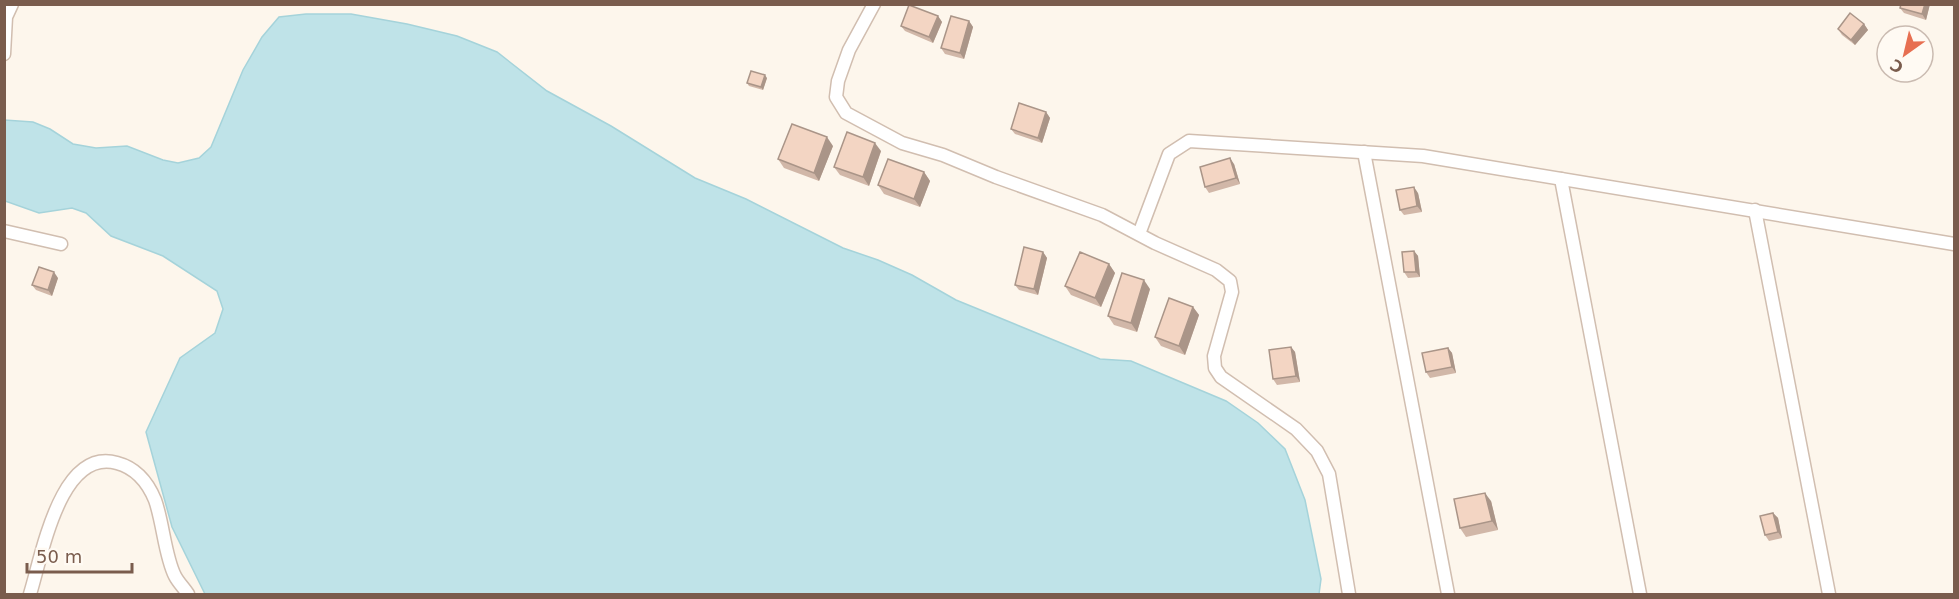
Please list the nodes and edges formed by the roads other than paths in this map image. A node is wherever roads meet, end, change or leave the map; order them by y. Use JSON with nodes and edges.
{"nodes":[{"id":1,"x":12,"y":4,"type":"edge"},
{"id":2,"x":874,"y":4,"type":"edge"},
{"id":3,"x":4,"y":54,"type":"edge"},
{"id":4,"x":1364,"y":152,"type":"junction"},
{"id":5,"x":1561,"y":179,"type":"junction"},
{"id":6,"x":1755,"y":210,"type":"junction"},
{"id":7,"x":4,"y":231,"type":"edge"},
{"id":8,"x":1140,"y":234,"type":"junction"},
{"id":9,"x":62,"y":244,"type":"dead end"},
{"id":10,"x":1954,"y":244,"type":"edge"},
{"id":11,"x":174,"y":575,"type":"junction"},
{"id":12,"x":30,"y":594,"type":"edge"},
{"id":13,"x":175,"y":594,"type":"edge"},
{"id":14,"x":188,"y":594,"type":"edge"},
{"id":15,"x":1349,"y":594,"type":"edge"},
{"id":16,"x":1448,"y":594,"type":"edge"},
{"id":17,"x":1640,"y":594,"type":"edge"},
{"id":18,"x":1829,"y":594,"type":"edge"}],
"edges":[{"from":1,"to":3,"type":"street"},
{"from":2,"to":8,"type":"street"},
{"from":4,"to":5,"type":"street"},
{"from":4,"to":8,"type":"street"},
{"from":4,"to":16,"type":"street"},
{"from":5,"to":6,"type":"street"},
{"from":5,"to":17,"type":"street"},
{"from":6,"to":10,"type":"street"},
{"from":6,"to":18,"type":"street"},
{"from":7,"to":9,"type":"street"},
{"from":8,"to":15,"type":"street"},
{"from":11,"to":12,"type":"street"},
{"from":11,"to":13,"type":"street"},
{"from":11,"to":14,"type":"street"}]}
